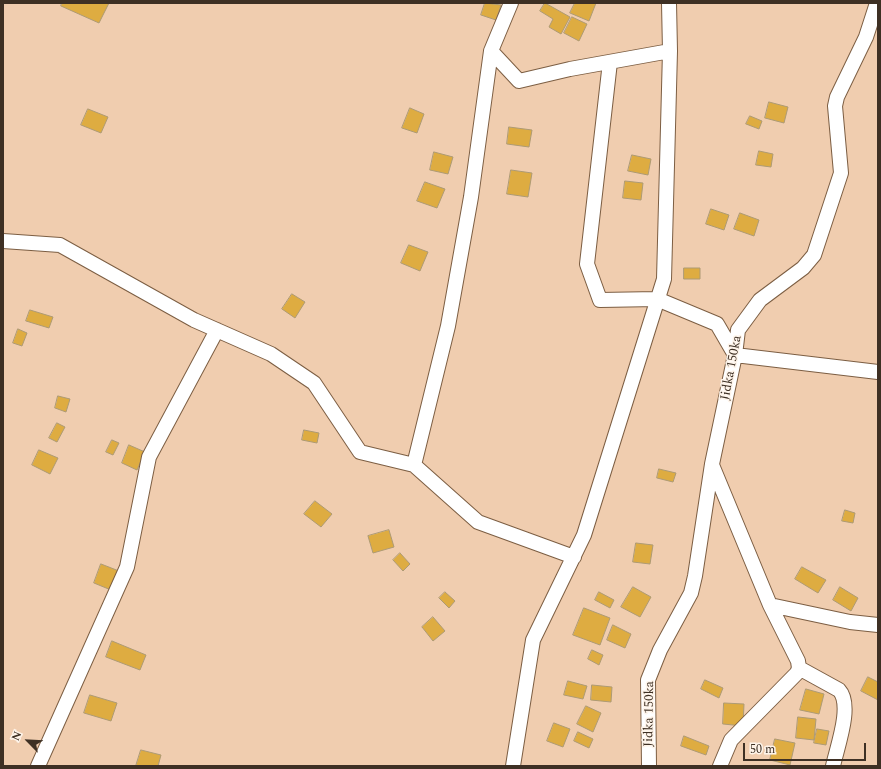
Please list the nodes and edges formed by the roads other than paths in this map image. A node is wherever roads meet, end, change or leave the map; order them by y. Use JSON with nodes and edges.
{"nodes":[{"id":1,"x":512,"y":3,"type":"edge"},
{"id":2,"x":669,"y":3,"type":"edge"},
{"id":3,"x":877,"y":3,"type":"edge"},
{"id":4,"x":491,"y":51,"type":"junction"},
{"id":5,"x":670,"y":52,"type":"junction"},
{"id":6,"x":610,"y":62,"type":"junction"},
{"id":7,"x":3,"y":241,"type":"edge"},
{"id":8,"x":657,"y":299,"type":"junction"},
{"id":9,"x":217,"y":330,"type":"junction"},
{"id":10,"x":735,"y":355,"type":"junction"},
{"id":11,"x":878,"y":372,"type":"edge"},
{"id":12,"x":712,"y":464,"type":"junction"},
{"id":13,"x":414,"y":465,"type":"junction"},
{"id":14,"x":574,"y":557,"type":"junction"},
{"id":15,"x":770,"y":605,"type":"junction"},
{"id":16,"x":878,"y":625,"type":"edge"},
{"id":17,"x":799,"y":668,"type":"junction"},
{"id":18,"x":38,"y":766,"type":"edge"},
{"id":19,"x":513,"y":766,"type":"edge"},
{"id":20,"x":649,"y":766,"type":"edge"},
{"id":21,"x":720,"y":766,"type":"edge"},
{"id":22,"x":833,"y":766,"type":"edge"}],
"edges":[{"from":1,"to":4,"type":"street"},
{"from":2,"to":5,"type":"street"},
{"from":3,"to":10,"type":"street","name":"Jidka 150ka"},
{"from":4,"to":6,"type":"street"},
{"from":4,"to":13,"type":"street"},
{"from":5,"to":6,"type":"street"},
{"from":5,"to":8,"type":"street"},
{"from":6,"to":8,"type":"street"},
{"from":7,"to":9,"type":"street"},
{"from":8,"to":10,"type":"street"},
{"from":8,"to":14,"type":"street"},
{"from":9,"to":13,"type":"street"},
{"from":9,"to":18,"type":"street"},
{"from":10,"to":11,"type":"street"},
{"from":10,"to":12,"type":"street","name":"Jidka 150ka"},
{"from":12,"to":15,"type":"street"},
{"from":12,"to":20,"type":"street","name":"Jidka 150ka"},
{"from":13,"to":14,"type":"street"},
{"from":14,"to":19,"type":"street"},
{"from":15,"to":16,"type":"street"},
{"from":15,"to":17,"type":"street"},
{"from":17,"to":21,"type":"street"},
{"from":17,"to":22,"type":"street"}]}
